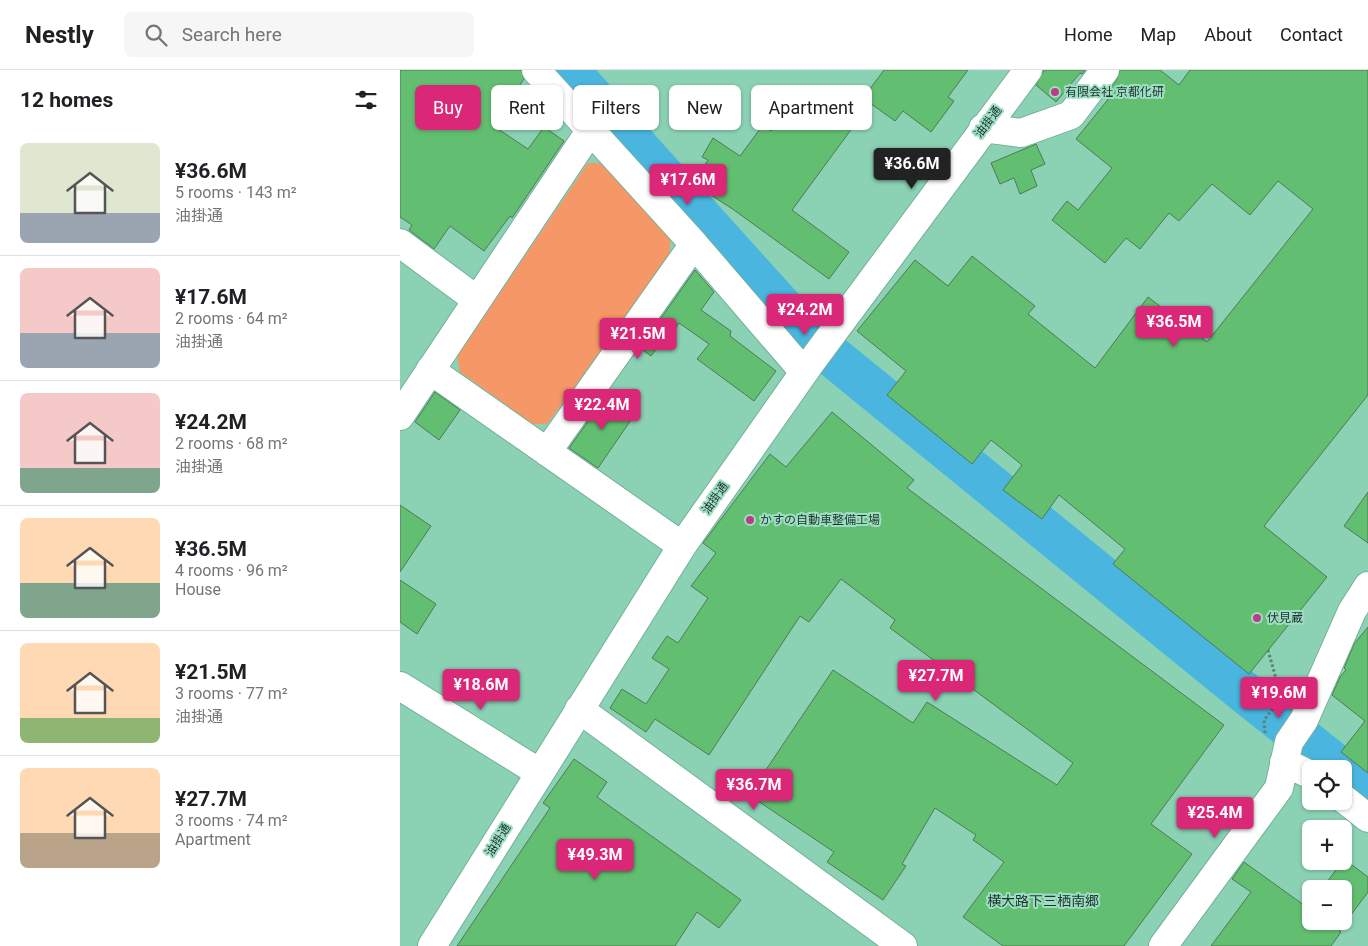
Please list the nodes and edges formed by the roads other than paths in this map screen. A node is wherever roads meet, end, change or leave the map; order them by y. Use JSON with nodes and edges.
{"nodes":[{"id":1,"x":536,"y":70,"type":"edge"},
{"id":2,"x":1028,"y":70,"type":"edge"},
{"id":3,"x":1105,"y":70,"type":"edge"},
{"id":4,"x":984,"y":128,"type":"junction"},
{"id":5,"x":590,"y":131,"type":"junction"},
{"id":6,"x":400,"y":242,"type":"edge"},
{"id":7,"x":694,"y":244,"type":"junction"},
{"id":8,"x":477,"y":300,"type":"junction"},
{"id":9,"x":808,"y":367,"type":"junction"},
{"id":10,"x":430,"y":370,"type":"junction"},
{"id":11,"x":400,"y":416,"type":"edge"},
{"id":12,"x":547,"y":452,"type":"junction"},
{"id":13,"x":682,"y":546,"type":"junction"},
{"id":14,"x":1368,"y":586,"type":"edge"},
{"id":15,"x":400,"y":686,"type":"edge"},
{"id":16,"x":579,"y":709,"type":"junction"},
{"id":17,"x":1292,"y":741,"type":"junction"},
{"id":18,"x":1303,"y":760,"type":"edge"},
{"id":19,"x":540,"y":773,"type":"junction"},
{"id":20,"x":1352,"y":805,"type":"edge"},
{"id":21,"x":1368,"y":818,"type":"edge"},
{"id":22,"x":432,"y":946,"type":"edge"},
{"id":23,"x":903,"y":946,"type":"edge"},
{"id":24,"x":1163,"y":946,"type":"edge"}],
"edges":[{"from":1,"to":5,"type":"street"},
{"from":2,"to":4,"type":"street","name":"油掛通"},
{"from":3,"to":4,"type":"street"},
{"from":4,"to":9,"type":"street","name":"油掛通"},
{"from":5,"to":7,"type":"street"},
{"from":5,"to":8,"type":"street"},
{"from":6,"to":8,"type":"street"},
{"from":7,"to":9,"type":"street"},
{"from":7,"to":12,"type":"street"},
{"from":8,"to":10,"type":"street"},
{"from":9,"to":13,"type":"street","name":"油掛通"},
{"from":10,"to":11,"type":"street"},
{"from":10,"to":12,"type":"street"},
{"from":12,"to":13,"type":"street"},
{"from":13,"to":16,"type":"street","name":"油掛通"},
{"from":14,"to":17,"type":"street"},
{"from":15,"to":19,"type":"street"},
{"from":16,"to":19,"type":"street","name":"油掛通"},
{"from":16,"to":23,"type":"street"},
{"from":17,"to":18,"type":"street"},
{"from":17,"to":24,"type":"street"},
{"from":19,"to":22,"type":"street","name":"油掛通"},
{"from":20,"to":21,"type":"street"}]}
